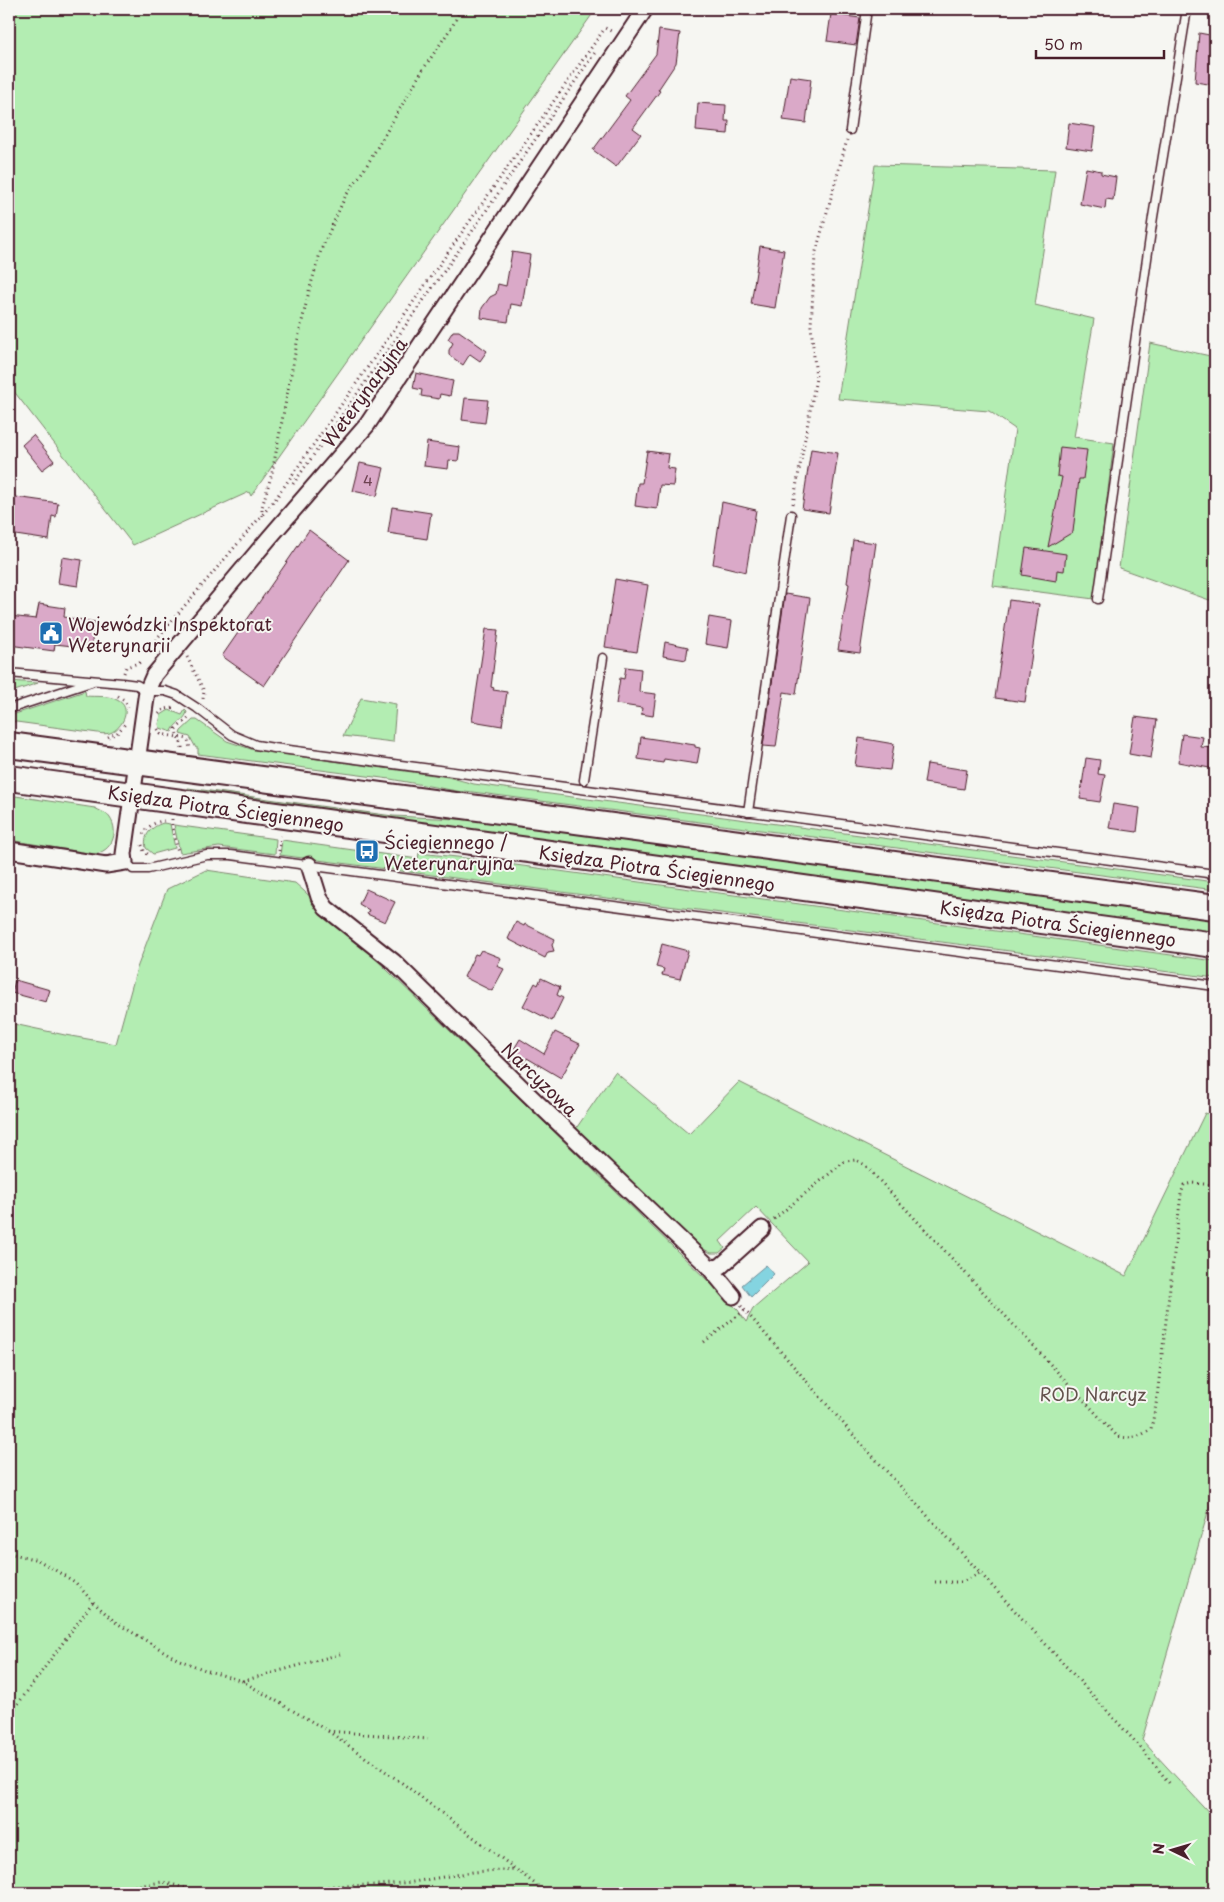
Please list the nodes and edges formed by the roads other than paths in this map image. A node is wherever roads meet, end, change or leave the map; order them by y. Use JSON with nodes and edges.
{"nodes":[{"id":1,"x":645,"y":9,"type":"edge"},
{"id":2,"x":867,"y":9,"type":"edge"},
{"id":3,"x":1187,"y":9,"type":"edge"},
{"id":4,"x":850,"y":130,"type":"road end"},
{"id":5,"x":791,"y":515,"type":"road end"},
{"id":6,"x":1098,"y":599,"type":"dead end"},
{"id":7,"x":603,"y":658,"type":"dead end"},
{"id":8,"x":9,"y":673,"type":"edge"},
{"id":9,"x":95,"y":681,"type":"junction"},
{"id":10,"x":147,"y":691,"type":"junction"},
{"id":11,"x":9,"y":709,"type":"edge"},
{"id":12,"x":9,"y":745,"type":"edge"},
{"id":13,"x":136,"y":763,"type":"junction"},
{"id":14,"x":9,"y":778,"type":"edge"},
{"id":15,"x":584,"y":780,"type":"dead end"},
{"id":16,"x":132,"y":795,"type":"junction"},
{"id":17,"x":748,"y":812,"type":"junction"},
{"id":18,"x":9,"y":850,"type":"edge"},
{"id":19,"x":125,"y":862,"type":"junction"},
{"id":20,"x":309,"y":866,"type":"junction"},
{"id":21,"x":1215,"y":874,"type":"edge"},
{"id":22,"x":1215,"y":907,"type":"edge"},
{"id":23,"x":1215,"y":945,"type":"edge"},
{"id":24,"x":1215,"y":986,"type":"edge"},
{"id":25,"x":766,"y":1226,"type":"road end"},
{"id":26,"x":708,"y":1266,"type":"junction"},
{"id":27,"x":732,"y":1296,"type":"road end"}],
"edges":[{"from":1,"to":10,"type":"street","name":"Weterynaryjna"},
{"from":2,"to":4,"type":"lane"},
{"from":3,"to":6,"type":"lane"},
{"from":5,"to":17,"type":"lane"},
{"from":7,"to":15,"type":"lane"},
{"from":8,"to":9,"type":"lane"},
{"from":9,"to":10,"type":"lane"},
{"from":9,"to":11,"type":"lane"},
{"from":10,"to":13,"type":"street","name":"Weterynaryjna"},
{"from":10,"to":17,"type":"lane"},
{"from":12,"to":13,"type":"main road","name":"Księdza Piotra Ściegiennego"},
{"from":13,"to":16,"type":"street","name":"Weterynaryjna"},
{"from":13,"to":22,"type":"main road","name":"Księdza Piotra Ściegiennego"},
{"from":14,"to":16,"type":"main road","name":"Księdza Piotra Ściegiennego"},
{"from":16,"to":19,"type":"street","name":"Weterynaryjna"},
{"from":16,"to":23,"type":"main road","name":"Księdza Piotra Ściegiennego"},
{"from":17,"to":21,"type":"lane"},
{"from":18,"to":19,"type":"street"},
{"from":19,"to":20,"type":"lane"},
{"from":20,"to":24,"type":"lane"},
{"from":20,"to":26,"type":"street","name":"Narcyzowa"},
{"from":25,"to":26,"type":"street"},
{"from":26,"to":27,"type":"street","name":"Narcyzowa"}]}
